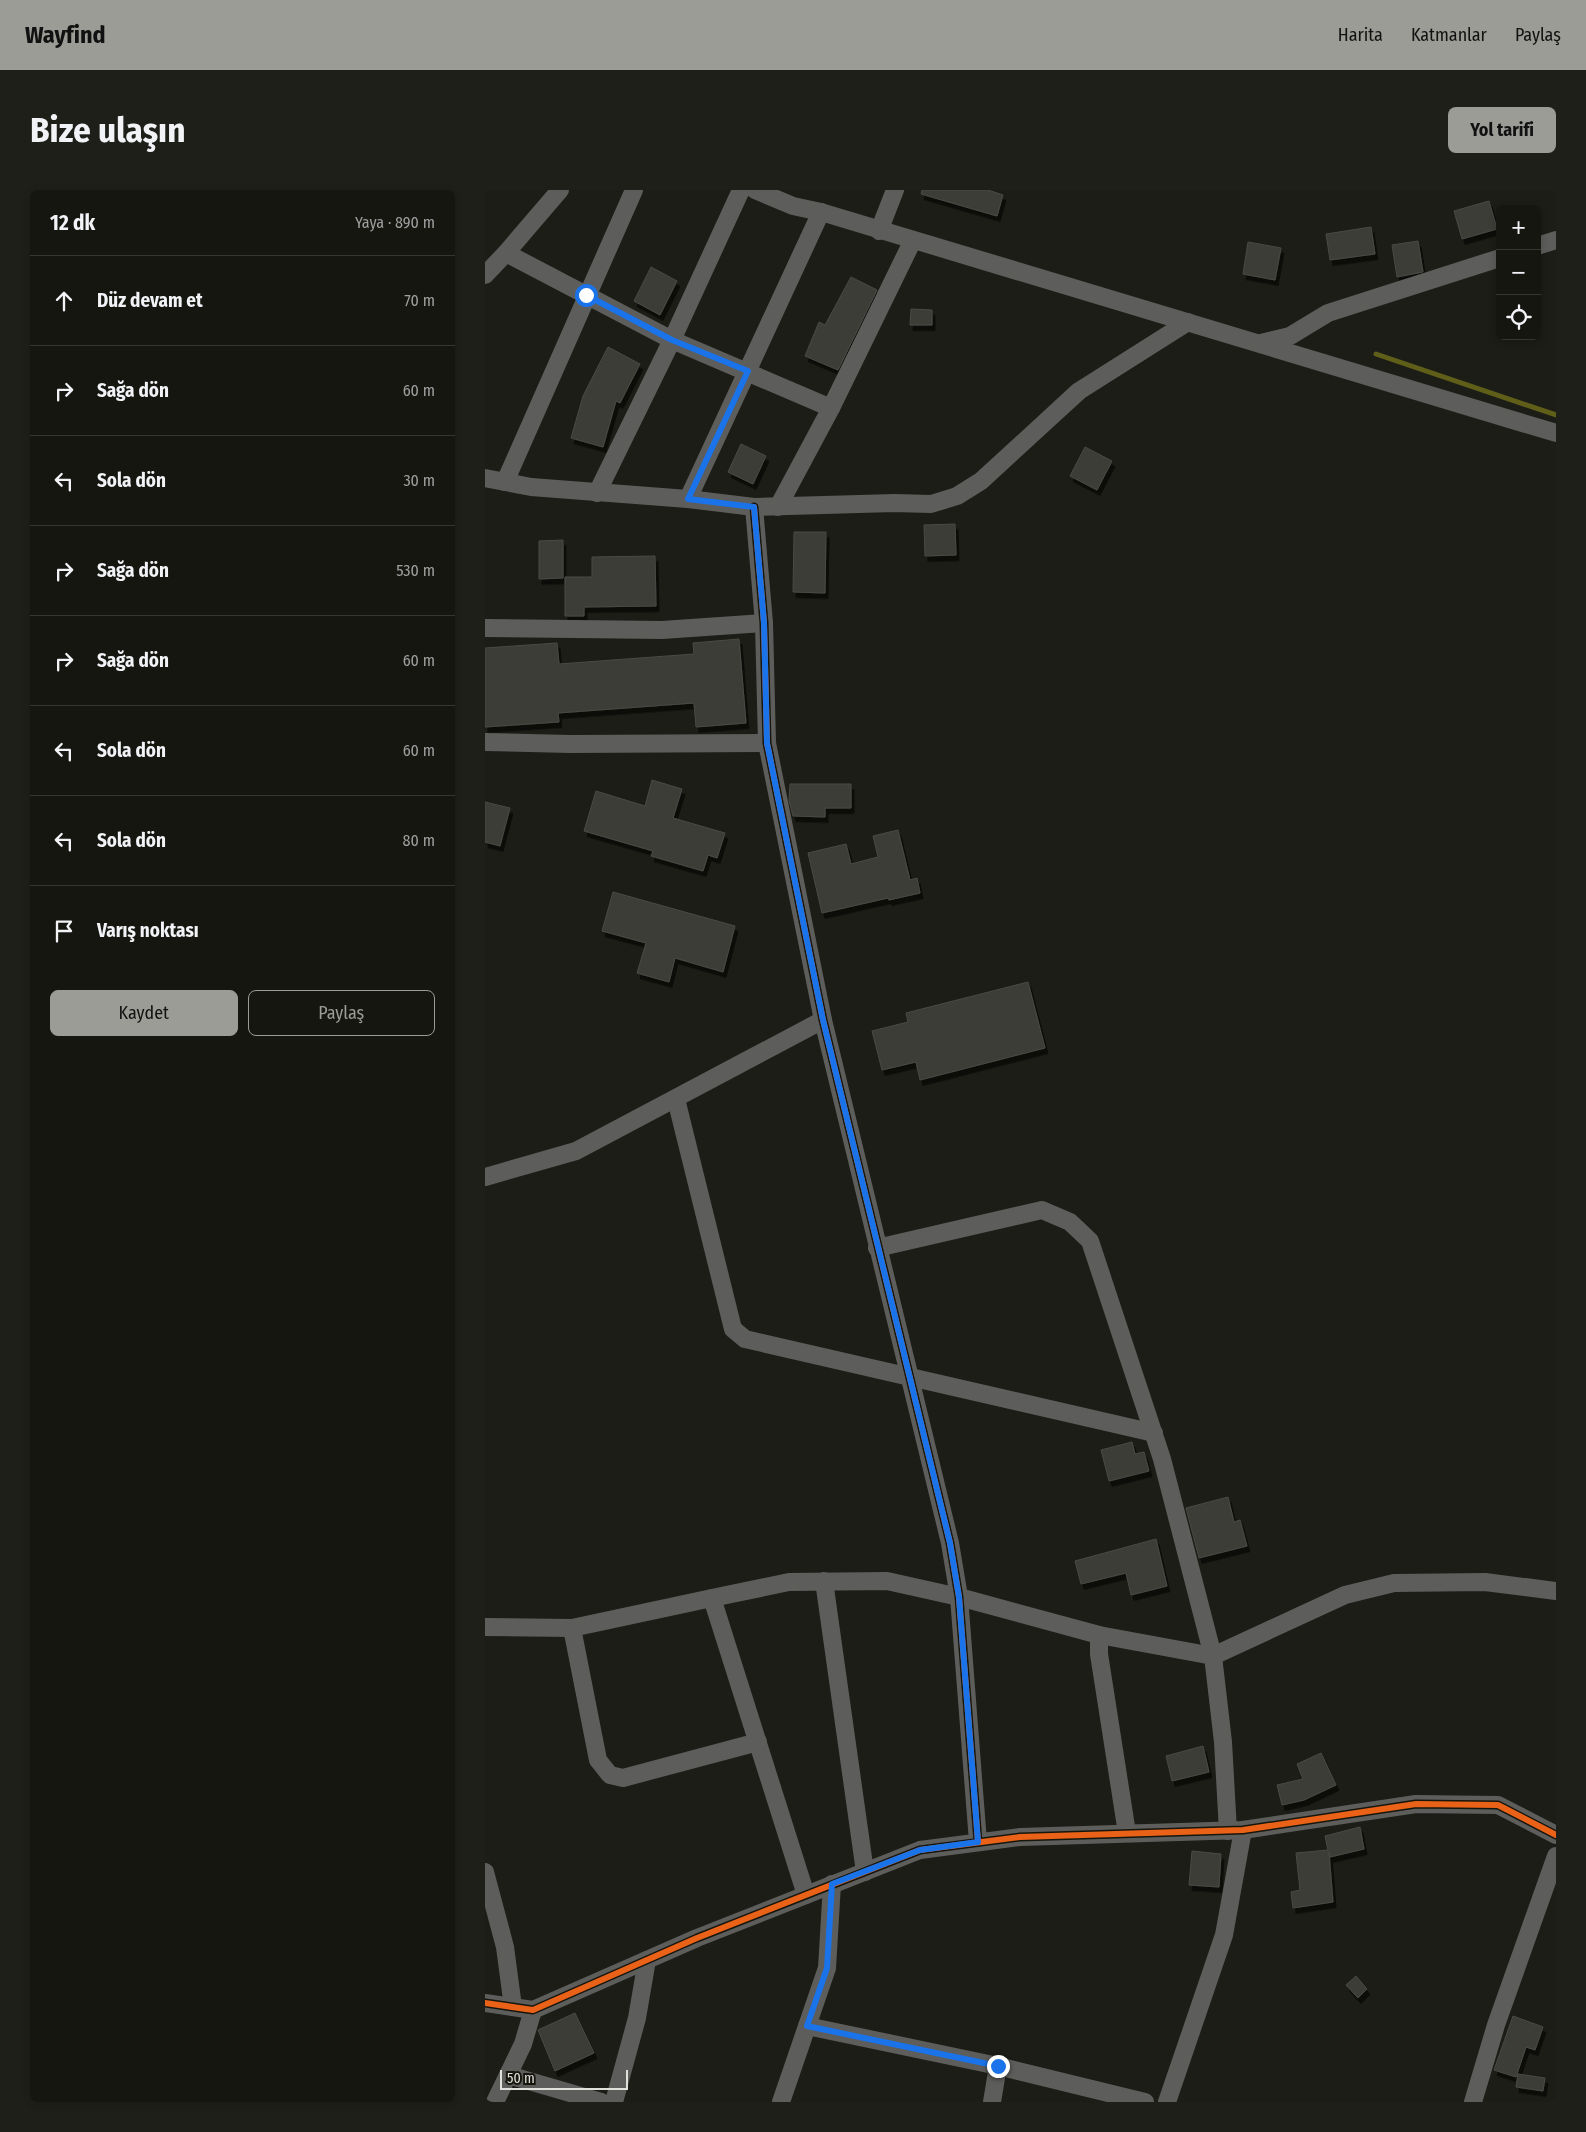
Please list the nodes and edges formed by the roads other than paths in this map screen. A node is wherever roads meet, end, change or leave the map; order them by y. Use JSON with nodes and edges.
{"nodes":[{"id":1,"x":560,"y":190,"type":"edge"},
{"id":2,"x":634,"y":190,"type":"edge"},
{"id":3,"x":741,"y":190,"type":"edge"},
{"id":4,"x":755,"y":190,"type":"edge"},
{"id":5,"x":895,"y":190,"type":"edge"},
{"id":6,"x":821,"y":212,"type":"junction"},
{"id":7,"x":879,"y":231,"type":"junction"},
{"id":8,"x":913,"y":240,"type":"junction"},
{"id":9,"x":1556,"y":240,"type":"edge"},
{"id":10,"x":1541,"y":245,"type":"edge"},
{"id":11,"x":507,"y":253,"type":"junction"},
{"id":12,"x":1496,"y":259,"type":"edge"},
{"id":13,"x":485,"y":275,"type":"edge"},
{"id":14,"x":586,"y":295,"type":"junction"},
{"id":15,"x":1189,"y":322,"type":"junction"},
{"id":16,"x":672,"y":340,"type":"junction"},
{"id":17,"x":1260,"y":344,"type":"junction"},
{"id":18,"x":748,"y":371,"type":"junction"},
{"id":19,"x":831,"y":408,"type":"junction"},
{"id":20,"x":1556,"y":433,"type":"edge"},
{"id":21,"x":485,"y":478,"type":"edge"},
{"id":22,"x":505,"y":482,"type":"junction"},
{"id":23,"x":597,"y":493,"type":"junction"},
{"id":24,"x":688,"y":499,"type":"junction"},
{"id":25,"x":778,"y":506,"type":"junction"},
{"id":26,"x":754,"y":507,"type":"junction"},
{"id":27,"x":764,"y":623,"type":"junction"},
{"id":28,"x":485,"y":628,"type":"edge"},
{"id":29,"x":485,"y":742,"type":"edge"},
{"id":30,"x":767,"y":743,"type":"junction"},
{"id":31,"x":823,"y":1020,"type":"junction"},
{"id":32,"x":676,"y":1099,"type":"junction"},
{"id":33,"x":485,"y":1177,"type":"edge"},
{"id":34,"x":877,"y":1248,"type":"junction"},
{"id":35,"x":910,"y":1377,"type":"junction"},
{"id":36,"x":1153,"y":1433,"type":"junction"},
{"id":37,"x":823,"y":1581,"type":"junction"},
{"id":38,"x":1556,"y":1591,"type":"edge"},
{"id":39,"x":959,"y":1597,"type":"junction"},
{"id":40,"x":712,"y":1598,"type":"junction"},
{"id":41,"x":485,"y":1627,"type":"edge"},
{"id":42,"x":572,"y":1628,"type":"junction"},
{"id":43,"x":1099,"y":1635,"type":"junction"},
{"id":44,"x":1213,"y":1656,"type":"junction"},
{"id":45,"x":758,"y":1742,"type":"junction"},
{"id":46,"x":1236,"y":1830,"type":"junction"},
{"id":47,"x":1127,"y":1833,"type":"junction"},
{"id":48,"x":1556,"y":1835,"type":"edge"},
{"id":49,"x":978,"y":1842,"type":"junction"},
{"id":50,"x":1556,"y":1856,"type":"edge"},
{"id":51,"x":485,"y":1872,"type":"edge"},
{"id":52,"x":865,"y":1872,"type":"junction"},
{"id":53,"x":832,"y":1884,"type":"junction"},
{"id":54,"x":807,"y":1895,"type":"junction"},
{"id":55,"x":647,"y":1960,"type":"junction"},
{"id":56,"x":485,"y":2003,"type":"edge"},
{"id":57,"x":513,"y":2007,"type":"junction"},
{"id":58,"x":533,"y":2010,"type":"junction"},
{"id":59,"x":807,"y":2026,"type":"junction"},
{"id":60,"x":998,"y":2066,"type":"junction"},
{"id":61,"x":508,"y":2075,"type":"junction"},
{"id":62,"x":495,"y":2102,"type":"edge"},
{"id":63,"x":601,"y":2102,"type":"edge"},
{"id":64,"x":614,"y":2102,"type":"edge"},
{"id":65,"x":781,"y":2102,"type":"edge"},
{"id":66,"x":992,"y":2102,"type":"edge"},
{"id":67,"x":1145,"y":2102,"type":"edge"},
{"id":68,"x":1167,"y":2102,"type":"edge"},
{"id":69,"x":1473,"y":2102,"type":"edge"}],
"edges":[{"from":1,"to":11,"type":"street"},
{"from":2,"to":14,"type":"street"},
{"from":3,"to":16,"type":"street"},
{"from":4,"to":6,"type":"street"},
{"from":5,"to":7,"type":"street"},
{"from":6,"to":7,"type":"street"},
{"from":6,"to":18,"type":"street"},
{"from":7,"to":8,"type":"street"},
{"from":8,"to":15,"type":"street"},
{"from":8,"to":19,"type":"street"},
{"from":9,"to":10,"type":"street"},
{"from":11,"to":13,"type":"street"},
{"from":11,"to":14,"type":"street"},
{"from":12,"to":17,"type":"street"},
{"from":14,"to":16,"type":"street"},
{"from":14,"to":22,"type":"street"},
{"from":15,"to":17,"type":"street"},
{"from":15,"to":25,"type":"street"},
{"from":16,"to":18,"type":"street"},
{"from":16,"to":23,"type":"street"},
{"from":17,"to":20,"type":"street"},
{"from":18,"to":19,"type":"street"},
{"from":18,"to":24,"type":"street"},
{"from":19,"to":25,"type":"street"},
{"from":21,"to":22,"type":"street"},
{"from":22,"to":23,"type":"street"},
{"from":23,"to":24,"type":"street"},
{"from":24,"to":26,"type":"street"},
{"from":25,"to":26,"type":"street"},
{"from":26,"to":27,"type":"street"},
{"from":27,"to":28,"type":"street"},
{"from":27,"to":30,"type":"street"},
{"from":29,"to":30,"type":"street"},
{"from":30,"to":31,"type":"street"},
{"from":31,"to":32,"type":"street"},
{"from":31,"to":34,"type":"street"},
{"from":32,"to":33,"type":"street"},
{"from":32,"to":35,"type":"street"},
{"from":34,"to":35,"type":"street"},
{"from":34,"to":36,"type":"street"},
{"from":35,"to":36,"type":"street"},
{"from":35,"to":39,"type":"street"},
{"from":36,"to":44,"type":"street"},
{"from":37,"to":39,"type":"street"},
{"from":37,"to":40,"type":"street"},
{"from":37,"to":52,"type":"street"},
{"from":38,"to":44,"type":"street"},
{"from":39,"to":43,"type":"street"},
{"from":39,"to":49,"type":"street"},
{"from":40,"to":42,"type":"street"},
{"from":40,"to":45,"type":"street"},
{"from":41,"to":42,"type":"street"},
{"from":42,"to":45,"type":"street"},
{"from":43,"to":44,"type":"street"},
{"from":43,"to":47,"type":"street"},
{"from":44,"to":46,"type":"street"},
{"from":45,"to":54,"type":"street"},
{"from":46,"to":47,"type":"street"},
{"from":46,"to":48,"type":"street"},
{"from":46,"to":68,"type":"street"},
{"from":47,"to":49,"type":"street"},
{"from":49,"to":52,"type":"street"},
{"from":50,"to":69,"type":"street"},
{"from":51,"to":57,"type":"street"},
{"from":52,"to":53,"type":"street"},
{"from":53,"to":54,"type":"street"},
{"from":53,"to":59,"type":"street"},
{"from":54,"to":55,"type":"street"},
{"from":55,"to":58,"type":"street"},
{"from":55,"to":64,"type":"street"},
{"from":56,"to":57,"type":"street"},
{"from":57,"to":58,"type":"street"},
{"from":58,"to":61,"type":"street"},
{"from":59,"to":60,"type":"street"},
{"from":59,"to":65,"type":"street"},
{"from":60,"to":66,"type":"street"},
{"from":60,"to":67,"type":"street"},
{"from":61,"to":62,"type":"street"},
{"from":61,"to":63,"type":"street"}]}
